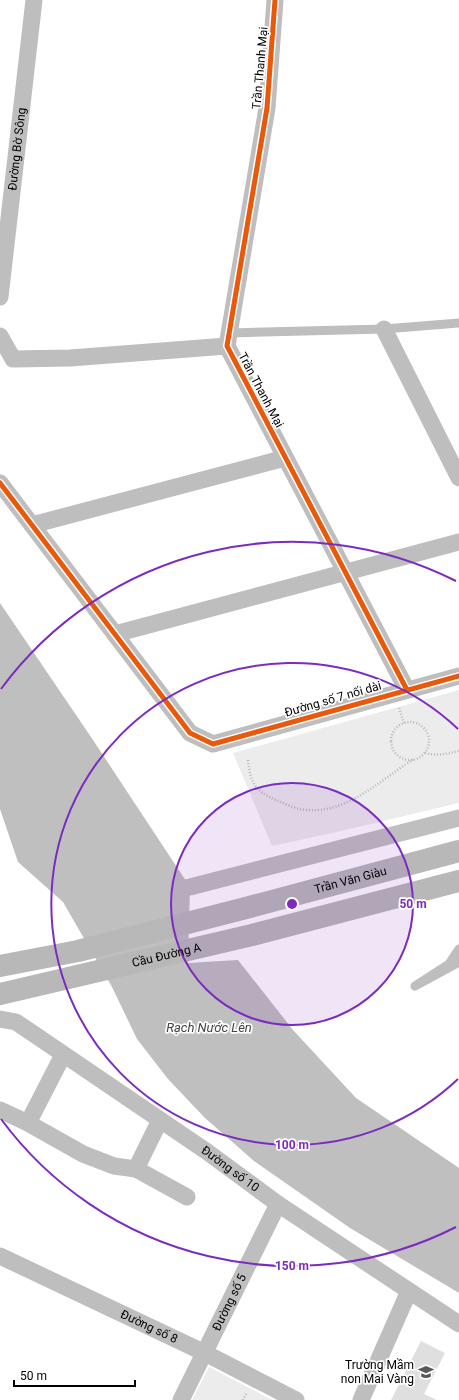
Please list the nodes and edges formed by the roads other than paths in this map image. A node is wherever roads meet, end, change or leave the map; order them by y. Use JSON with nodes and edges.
{"nodes":[{"id":1,"x":34,"y":0,"type":"edge"},
{"id":2,"x":275,"y":0,"type":"edge"},
{"id":3,"x":0,"y":297,"type":"edge"},
{"id":4,"x":459,"y":323,"type":"edge"},
{"id":5,"x":384,"y":329,"type":"junction"},
{"id":6,"x":0,"y":336,"type":"edge"},
{"id":7,"x":228,"y":340,"type":"junction"},
{"id":8,"x":285,"y":458,"type":"junction"},
{"id":9,"x":459,"y":478,"type":"edge"},
{"id":10,"x":0,"y":483,"type":"edge"},
{"id":11,"x":32,"y":525,"type":"junction"},
{"id":12,"x":459,"y":542,"type":"edge"},
{"id":13,"x":346,"y":573,"type":"junction"},
{"id":14,"x":115,"y":634,"type":"junction"},
{"id":15,"x":459,"y":676,"type":"edge"},
{"id":16,"x":407,"y":690,"type":"junction"},
{"id":17,"x":459,"y":851,"type":"edge"},
{"id":18,"x":459,"y":881,"type":"edge"},
{"id":19,"x":459,"y":949,"type":"edge"},
{"id":20,"x":459,"y":962,"type":"edge"},
{"id":21,"x":0,"y":966,"type":"edge"},
{"id":22,"x":0,"y":994,"type":"edge"},
{"id":23,"x":0,"y":1019,"type":"edge"},
{"id":24,"x":63,"y":1055,"type":"junction"},
{"id":25,"x":0,"y":1110,"type":"edge"},
{"id":26,"x":160,"y":1120,"type":"junction"},
{"id":27,"x":28,"y":1123,"type":"junction"},
{"id":28,"x":136,"y":1168,"type":"junction"},
{"id":29,"x":188,"y":1197,"type":"dead end"},
{"id":30,"x":278,"y":1204,"type":"junction"},
{"id":31,"x":0,"y":1256,"type":"edge"},
{"id":32,"x":409,"y":1291,"type":"junction"},
{"id":33,"x":459,"y":1324,"type":"edge"},
{"id":34,"x":205,"y":1354,"type":"junction"},
{"id":35,"x":182,"y":1400,"type":"edge"},
{"id":36,"x":296,"y":1400,"type":"edge"},
{"id":37,"x":361,"y":1400,"type":"edge"}],
"edges":[{"from":1,"to":3,"type":"street","name":"Đường Bờ Sông"},
{"from":2,"to":7,"type":"street","name":"Trần Thanh Mại"},
{"from":4,"to":5,"type":"lane"},
{"from":5,"to":7,"type":"lane"},
{"from":5,"to":9,"type":"street"},
{"from":6,"to":7,"type":"street"},
{"from":7,"to":8,"type":"street","name":"Trần Thanh Mại"},
{"from":8,"to":11,"type":"street"},
{"from":8,"to":13,"type":"street","name":"Trần Thanh Mại"},
{"from":10,"to":11,"type":"street"},
{"from":11,"to":14,"type":"street"},
{"from":12,"to":13,"type":"street"},
{"from":13,"to":14,"type":"street"},
{"from":13,"to":16,"type":"street","name":"Trần Thanh Mại"},
{"from":14,"to":16,"type":"street","name":"Đường số 7 nối dài"},
{"from":15,"to":16,"type":"street","name":"Đường số 7 nối dài"},
{"from":17,"to":21,"type":"main road","name":"Trần Văn Giàu"},
{"from":18,"to":22,"type":"main road","name":"Cầu Đường A"},
{"from":19,"to":20,"type":"lane"},
{"from":23,"to":24,"type":"street","name":"Đường số 10"},
{"from":24,"to":26,"type":"street","name":"Đường số 10"},
{"from":24,"to":27,"type":"street"},
{"from":25,"to":27,"type":"street"},
{"from":26,"to":28,"type":"street"},
{"from":26,"to":30,"type":"street","name":"Đường số 10"},
{"from":27,"to":28,"type":"street"},
{"from":28,"to":29,"type":"street"},
{"from":30,"to":32,"type":"street","name":"Đường số 10"},
{"from":30,"to":34,"type":"street","name":"Đường số 5"},
{"from":31,"to":34,"type":"street","name":"Đường số 8"},
{"from":32,"to":33,"type":"street","name":"Đường số 10"},
{"from":32,"to":37,"type":"street"},
{"from":34,"to":35,"type":"street","name":"Đường số 5"},
{"from":34,"to":36,"type":"street","name":"Đường số 8"}]}
